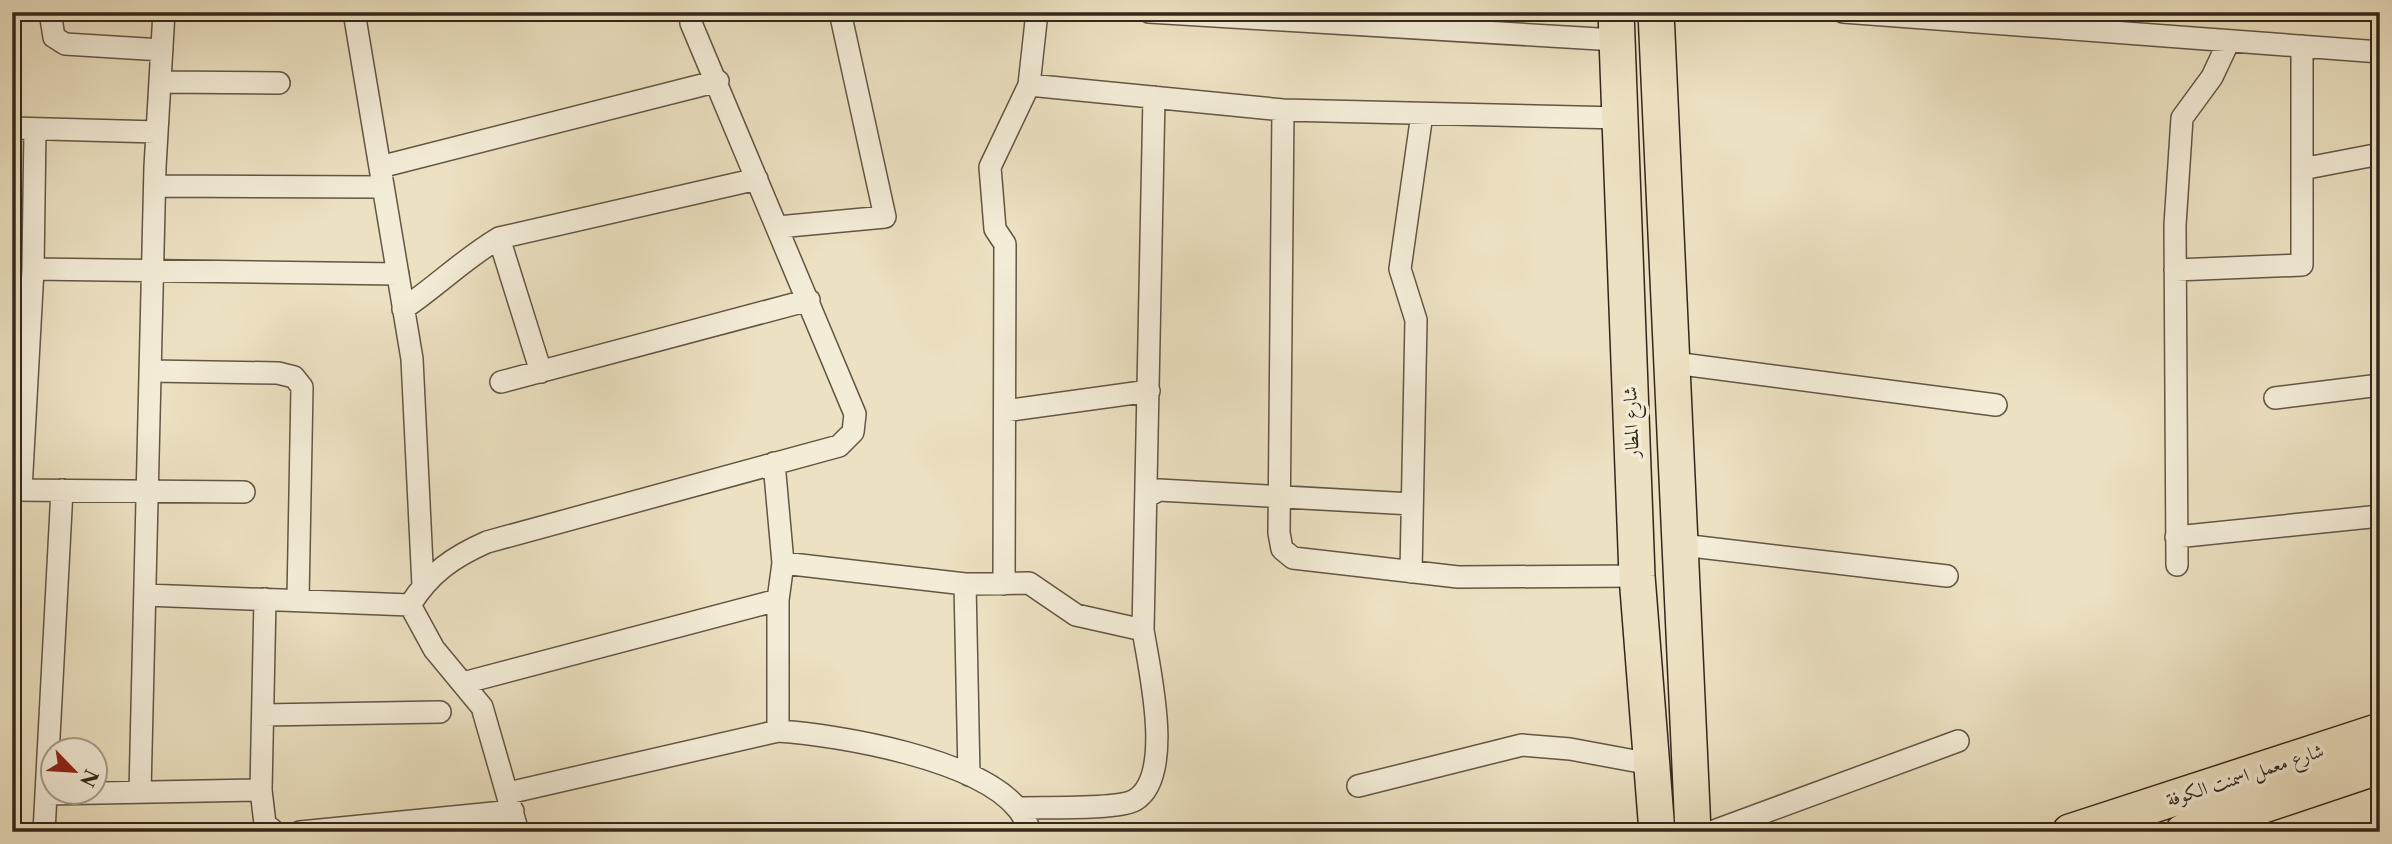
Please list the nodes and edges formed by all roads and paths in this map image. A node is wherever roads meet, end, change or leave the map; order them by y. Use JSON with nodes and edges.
{"nodes":[{"id":1,"x":50,"y":12,"type":"edge"},
{"id":2,"x":164,"y":12,"type":"edge"},
{"id":3,"x":354,"y":12,"type":"edge"},
{"id":4,"x":690,"y":12,"type":"edge"},
{"id":5,"x":840,"y":12,"type":"edge"},
{"id":6,"x":1037,"y":12,"type":"edge"},
{"id":7,"x":1149,"y":12,"type":"edge"},
{"id":8,"x":1656,"y":12,"type":"edge"},
{"id":9,"x":1843,"y":12,"type":"edge"},
{"id":10,"x":1616,"y":26,"type":"edge"},
{"id":11,"x":2229,"y":41,"type":"junction"},
{"id":12,"x":2302,"y":46,"type":"junction"},
{"id":13,"x":162,"y":50,"type":"junction"},
{"id":14,"x":2380,"y":52,"type":"edge"},
{"id":15,"x":718,"y":81,"type":"junction"},
{"id":16,"x":160,"y":82,"type":"junction"},
{"id":17,"x":279,"y":83,"type":"dead end"},
{"id":18,"x":1029,"y":85,"type":"junction"},
{"id":19,"x":1154,"y":97,"type":"junction"},
{"id":20,"x":1283,"y":110,"type":"junction"},
{"id":21,"x":1422,"y":114,"type":"junction"},
{"id":22,"x":1620,"y":118,"type":"junction"},
{"id":23,"x":12,"y":128,"type":"edge"},
{"id":24,"x":35,"y":129,"type":"junction"},
{"id":25,"x":157,"y":132,"type":"junction"},
{"id":26,"x":2380,"y":154,"type":"edge"},
{"id":27,"x":2302,"y":169,"type":"junction"},
{"id":28,"x":382,"y":177,"type":"junction"},
{"id":29,"x":757,"y":179,"type":"junction"},
{"id":30,"x":155,"y":186,"type":"junction"},
{"id":31,"x":778,"y":226,"type":"junction"},
{"id":32,"x":499,"y":238,"type":"junction"},
{"id":33,"x":23,"y":240,"type":"edge"},
{"id":34,"x":153,"y":268,"type":"junction"},
{"id":35,"x":33,"y":269,"type":"junction"},
{"id":36,"x":2175,"y":270,"type":"junction"},
{"id":37,"x":398,"y":274,"type":"junction"},
{"id":38,"x":810,"y":300,"type":"junction"},
{"id":39,"x":403,"y":309,"type":"junction"},
{"id":40,"x":1674,"y":363,"type":"junction"},
{"id":41,"x":150,"y":371,"type":"junction"},
{"id":42,"x":541,"y":372,"type":"junction"},
{"id":43,"x":501,"y":382,"type":"dead end"},
{"id":44,"x":2380,"y":385,"type":"edge"},
{"id":45,"x":1149,"y":391,"type":"junction"},
{"id":46,"x":2275,"y":398,"type":"dead end"},
{"id":47,"x":1996,"y":405,"type":"dead end"},
{"id":48,"x":1004,"y":411,"type":"junction"},
{"id":49,"x":774,"y":463,"type":"junction"},
{"id":50,"x":17,"y":490,"type":"edge"},
{"id":51,"x":62,"y":491,"type":"junction"},
{"id":52,"x":148,"y":492,"type":"junction"},
{"id":53,"x":244,"y":492,"type":"dead end"},
{"id":54,"x":1148,"y":496,"type":"junction"},
{"id":55,"x":1279,"y":497,"type":"junction"},
{"id":56,"x":1412,"y":503,"type":"junction"},
{"id":57,"x":2380,"y":516,"type":"edge"},
{"id":58,"x":2176,"y":537,"type":"junction"},
{"id":59,"x":1682,"y":545,"type":"junction"},
{"id":60,"x":783,"y":563,"type":"junction"},
{"id":61,"x":2177,"y":565,"type":"dead end"},
{"id":62,"x":1411,"y":572,"type":"junction"},
{"id":63,"x":1637,"y":576,"type":"junction"},
{"id":64,"x":1947,"y":576,"type":"dead end"},
{"id":65,"x":965,"y":584,"type":"junction"},
{"id":66,"x":1004,"y":584,"type":"junction"},
{"id":67,"x":423,"y":586,"type":"junction"},
{"id":68,"x":145,"y":595,"type":"junction"},
{"id":69,"x":265,"y":599,"type":"junction"},
{"id":70,"x":298,"y":600,"type":"junction"},
{"id":71,"x":778,"y":600,"type":"junction"},
{"id":72,"x":410,"y":605,"type":"junction"},
{"id":73,"x":1143,"y":630,"type":"junction"},
{"id":74,"x":463,"y":683,"type":"junction"},
{"id":75,"x":440,"y":712,"type":"dead end"},
{"id":76,"x":263,"y":715,"type":"junction"},
{"id":77,"x":778,"y":731,"type":"junction"},
{"id":78,"x":2380,"y":731,"type":"edge"},
{"id":79,"x":51,"y":736,"type":"edge"},
{"id":80,"x":1958,"y":741,"type":"dead end"},
{"id":81,"x":1651,"y":764,"type":"junction"},
{"id":82,"x":2380,"y":766,"type":"edge"},
{"id":83,"x":969,"y":775,"type":"junction"},
{"id":84,"x":1358,"y":786,"type":"dead end"},
{"id":85,"x":261,"y":790,"type":"junction"},
{"id":86,"x":140,"y":792,"type":"junction"},
{"id":87,"x":108,"y":793,"type":"edge"},
{"id":88,"x":47,"y":806,"type":"edge"},
{"id":89,"x":1018,"y":808,"type":"junction"},
{"id":90,"x":513,"y":812,"type":"edge"},
{"id":91,"x":44,"y":832,"type":"edge"},
{"id":92,"x":275,"y":832,"type":"edge"},
{"id":93,"x":300,"y":832,"type":"edge"},
{"id":94,"x":1031,"y":832,"type":"edge"},
{"id":95,"x":1657,"y":832,"type":"edge"},
{"id":96,"x":1693,"y":832,"type":"edge"},
{"id":97,"x":1711,"y":832,"type":"edge"},
{"id":98,"x":2070,"y":832,"type":"edge"},
{"id":99,"x":2183,"y":832,"type":"edge"}],
"edges":[{"from":1,"to":13,"type":"street"},
{"from":2,"to":13,"type":"street"},
{"from":3,"to":28,"type":"street"},
{"from":4,"to":15,"type":"street"},
{"from":5,"to":31,"type":"street"},
{"from":6,"to":18,"type":"street"},
{"from":7,"to":10,"type":"street"},
{"from":8,"to":40,"type":"main road"},
{"from":9,"to":11,"type":"street"},
{"from":10,"to":22,"type":"main road","name":"شارع المطار"},
{"from":11,"to":12,"type":"street"},
{"from":11,"to":36,"type":"street"},
{"from":12,"to":14,"type":"street"},
{"from":12,"to":27,"type":"street"},
{"from":13,"to":16,"type":"street"},
{"from":15,"to":28,"type":"street"},
{"from":15,"to":29,"type":"street"},
{"from":16,"to":17,"type":"street"},
{"from":16,"to":25,"type":"street"},
{"from":18,"to":19,"type":"street"},
{"from":18,"to":48,"type":"street"},
{"from":19,"to":20,"type":"street"},
{"from":19,"to":45,"type":"street"},
{"from":20,"to":21,"type":"street"},
{"from":20,"to":55,"type":"street"},
{"from":21,"to":22,"type":"street"},
{"from":21,"to":56,"type":"street"},
{"from":22,"to":63,"type":"main road","name":"شارع المطار"},
{"from":23,"to":24,"type":"street"},
{"from":24,"to":25,"type":"street"},
{"from":24,"to":33,"type":"street"},
{"from":25,"to":30,"type":"street"},
{"from":26,"to":27,"type":"street"},
{"from":27,"to":36,"type":"street"},
{"from":28,"to":30,"type":"street"},
{"from":28,"to":37,"type":"street"},
{"from":29,"to":31,"type":"street"},
{"from":29,"to":32,"type":"street"},
{"from":30,"to":34,"type":"street"},
{"from":31,"to":38,"type":"street"},
{"from":32,"to":39,"type":"street"},
{"from":32,"to":42,"type":"street"},
{"from":33,"to":35,"type":"street"},
{"from":34,"to":35,"type":"street"},
{"from":34,"to":37,"type":"street"},
{"from":34,"to":41,"type":"street"},
{"from":35,"to":50,"type":"street"},
{"from":36,"to":58,"type":"street"},
{"from":37,"to":39,"type":"street"},
{"from":38,"to":42,"type":"street"},
{"from":38,"to":49,"type":"street"},
{"from":39,"to":67,"type":"street"},
{"from":40,"to":47,"type":"street"},
{"from":40,"to":59,"type":"main road"},
{"from":41,"to":52,"type":"street"},
{"from":41,"to":70,"type":"street"},
{"from":42,"to":43,"type":"street"},
{"from":44,"to":46,"type":"street"},
{"from":45,"to":48,"type":"street"},
{"from":45,"to":54,"type":"street"},
{"from":48,"to":66,"type":"street"},
{"from":49,"to":60,"type":"street"},
{"from":49,"to":67,"type":"street"},
{"from":50,"to":51,"type":"street"},
{"from":51,"to":52,"type":"street"},
{"from":51,"to":79,"type":"street"},
{"from":52,"to":53,"type":"street"},
{"from":52,"to":68,"type":"street"},
{"from":54,"to":55,"type":"street"},
{"from":54,"to":73,"type":"street"},
{"from":55,"to":56,"type":"street"},
{"from":55,"to":62,"type":"street"},
{"from":56,"to":62,"type":"street"},
{"from":57,"to":58,"type":"street"},
{"from":58,"to":61,"type":"street"},
{"from":59,"to":64,"type":"street"},
{"from":59,"to":96,"type":"main road"},
{"from":60,"to":65,"type":"street"},
{"from":60,"to":71,"type":"street"},
{"from":62,"to":63,"type":"street"},
{"from":63,"to":81,"type":"main road","name":"شارع المطار"},
{"from":65,"to":66,"type":"street"},
{"from":65,"to":83,"type":"street"},
{"from":66,"to":73,"type":"street"},
{"from":67,"to":72,"type":"street"},
{"from":68,"to":69,"type":"street"},
{"from":68,"to":86,"type":"street"},
{"from":69,"to":70,"type":"street"},
{"from":69,"to":76,"type":"street"},
{"from":70,"to":72,"type":"street"},
{"from":71,"to":74,"type":"street"},
{"from":71,"to":77,"type":"street"},
{"from":72,"to":74,"type":"street"},
{"from":73,"to":89,"type":"street"},
{"from":74,"to":90,"type":"street"},
{"from":75,"to":76,"type":"street"},
{"from":76,"to":85,"type":"street"},
{"from":77,"to":83,"type":"street"},
{"from":77,"to":90,"type":"street"},
{"from":78,"to":98,"type":"main road","name":"شارع معمل اسمنت الكوفة"},
{"from":80,"to":97,"type":"street"},
{"from":81,"to":84,"type":"street"},
{"from":81,"to":95,"type":"main road","name":"شارع المطار"},
{"from":82,"to":99,"type":"main road","name":"شارع معمل اسمنت الكوفة"},
{"from":83,"to":89,"type":"street"},
{"from":85,"to":86,"type":"street"},
{"from":85,"to":92,"type":"street"},
{"from":86,"to":87,"type":"street"},
{"from":88,"to":91,"type":"street"},
{"from":89,"to":94,"type":"street"},
{"from":90,"to":93,"type":"street"}]}
